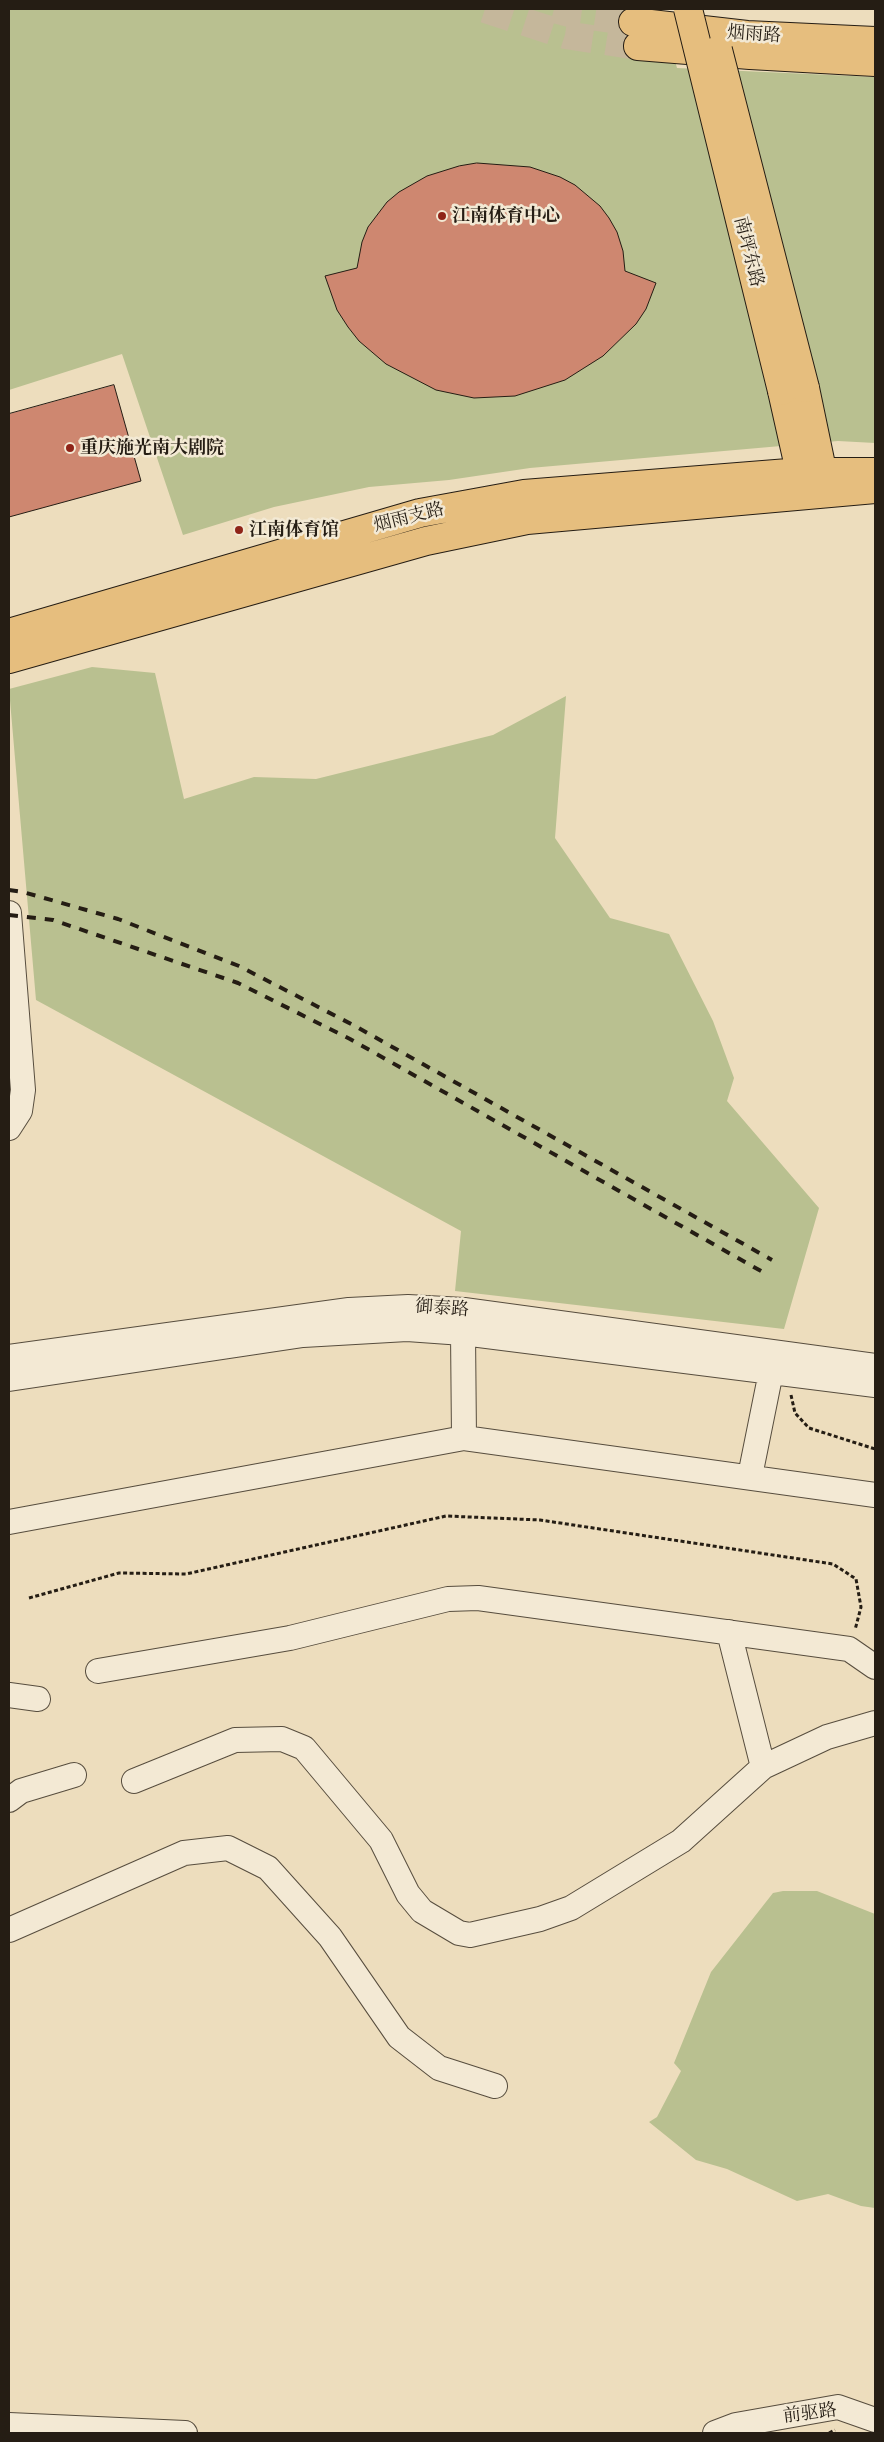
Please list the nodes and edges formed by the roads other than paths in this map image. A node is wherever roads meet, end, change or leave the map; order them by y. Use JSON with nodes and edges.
{"nodes":[{"id":1,"x":688,"y":9,"type":"edge"},
{"id":2,"x":707,"y":9,"type":"edge"},
{"id":3,"x":875,"y":41,"type":"edge"},
{"id":4,"x":875,"y":62,"type":"edge"},
{"id":5,"x":793,"y":389,"type":"junction"},
{"id":6,"x":875,"y":472,"type":"edge"},
{"id":7,"x":814,"y":483,"type":"junction"},
{"id":8,"x":875,"y":489,"type":"edge"},
{"id":9,"x":9,"y":633,"type":"edge"},
{"id":10,"x":9,"y":660,"type":"edge"},
{"id":11,"x":9,"y":913,"type":"edge"},
{"id":12,"x":9,"y":1128,"type":"edge"},
{"id":13,"x":463,"y":1333,"type":"junction"},
{"id":14,"x":9,"y":1356,"type":"edge"},
{"id":15,"x":875,"y":1366,"type":"edge"},
{"id":16,"x":777,"y":1367,"type":"junction"},
{"id":17,"x":9,"y":1379,"type":"edge"},
{"id":18,"x":875,"y":1385,"type":"edge"},
{"id":19,"x":464,"y":1438,"type":"junction"},
{"id":20,"x":750,"y":1476,"type":"junction"},
{"id":21,"x":875,"y":1494,"type":"edge"},
{"id":22,"x":9,"y":1522,"type":"edge"},
{"id":23,"x":729,"y":1632,"type":"junction"},
{"id":24,"x":875,"y":1667,"type":"edge"},
{"id":25,"x":98,"y":1671,"type":"dead end"},
{"id":26,"x":9,"y":1695,"type":"edge"},
{"id":27,"x":38,"y":1699,"type":"dead end"},
{"id":28,"x":875,"y":1723,"type":"edge"},
{"id":29,"x":763,"y":1767,"type":"junction"},
{"id":30,"x":74,"y":1775,"type":"dead end"},
{"id":31,"x":134,"y":1781,"type":"dead end"},
{"id":32,"x":9,"y":1800,"type":"edge"},
{"id":33,"x":9,"y":1930,"type":"edge"},
{"id":34,"x":495,"y":2086,"type":"dead end"},
{"id":35,"x":875,"y":2420,"type":"edge"},
{"id":36,"x":9,"y":2425,"type":"edge"},
{"id":37,"x":185,"y":2433,"type":"edge"},
{"id":38,"x":715,"y":2433,"type":"edge"}],
"edges":[{"from":1,"to":5,"type":"main road","name":"南坪东路","bridge":true},
{"from":2,"to":5,"type":"main road","name":"南坪东路","bridge":true},
{"from":3,"to":4,"type":"main road","name":"烟雨路"},
{"from":5,"to":7,"type":"main road","name":"南坪东路"},
{"from":6,"to":7,"type":"main road"},
{"from":7,"to":8,"type":"main road"},
{"from":7,"to":9,"type":"main road","name":"烟雨支路"},
{"from":7,"to":10,"type":"main road","name":"烟雨支路"},
{"from":11,"to":12,"type":"street"},
{"from":13,"to":16,"type":"street","name":"御泰路"},
{"from":13,"to":17,"type":"street","name":"御泰路"},
{"from":13,"to":19,"type":"street"},
{"from":14,"to":16,"type":"street","name":"御泰路"},
{"from":15,"to":16,"type":"street","name":"御泰路"},
{"from":16,"to":18,"type":"street","name":"御泰路"},
{"from":16,"to":20,"type":"street"},
{"from":19,"to":20,"type":"street"},
{"from":19,"to":22,"type":"street"},
{"from":20,"to":21,"type":"street"},
{"from":23,"to":24,"type":"street"},
{"from":23,"to":25,"type":"street"},
{"from":23,"to":29,"type":"street"},
{"from":26,"to":27,"type":"street"},
{"from":28,"to":29,"type":"street"},
{"from":29,"to":31,"type":"street"},
{"from":30,"to":32,"type":"street"},
{"from":33,"to":34,"type":"street"},
{"from":35,"to":38,"type":"street","name":"前驱路"},
{"from":36,"to":37,"type":"street"}]}
